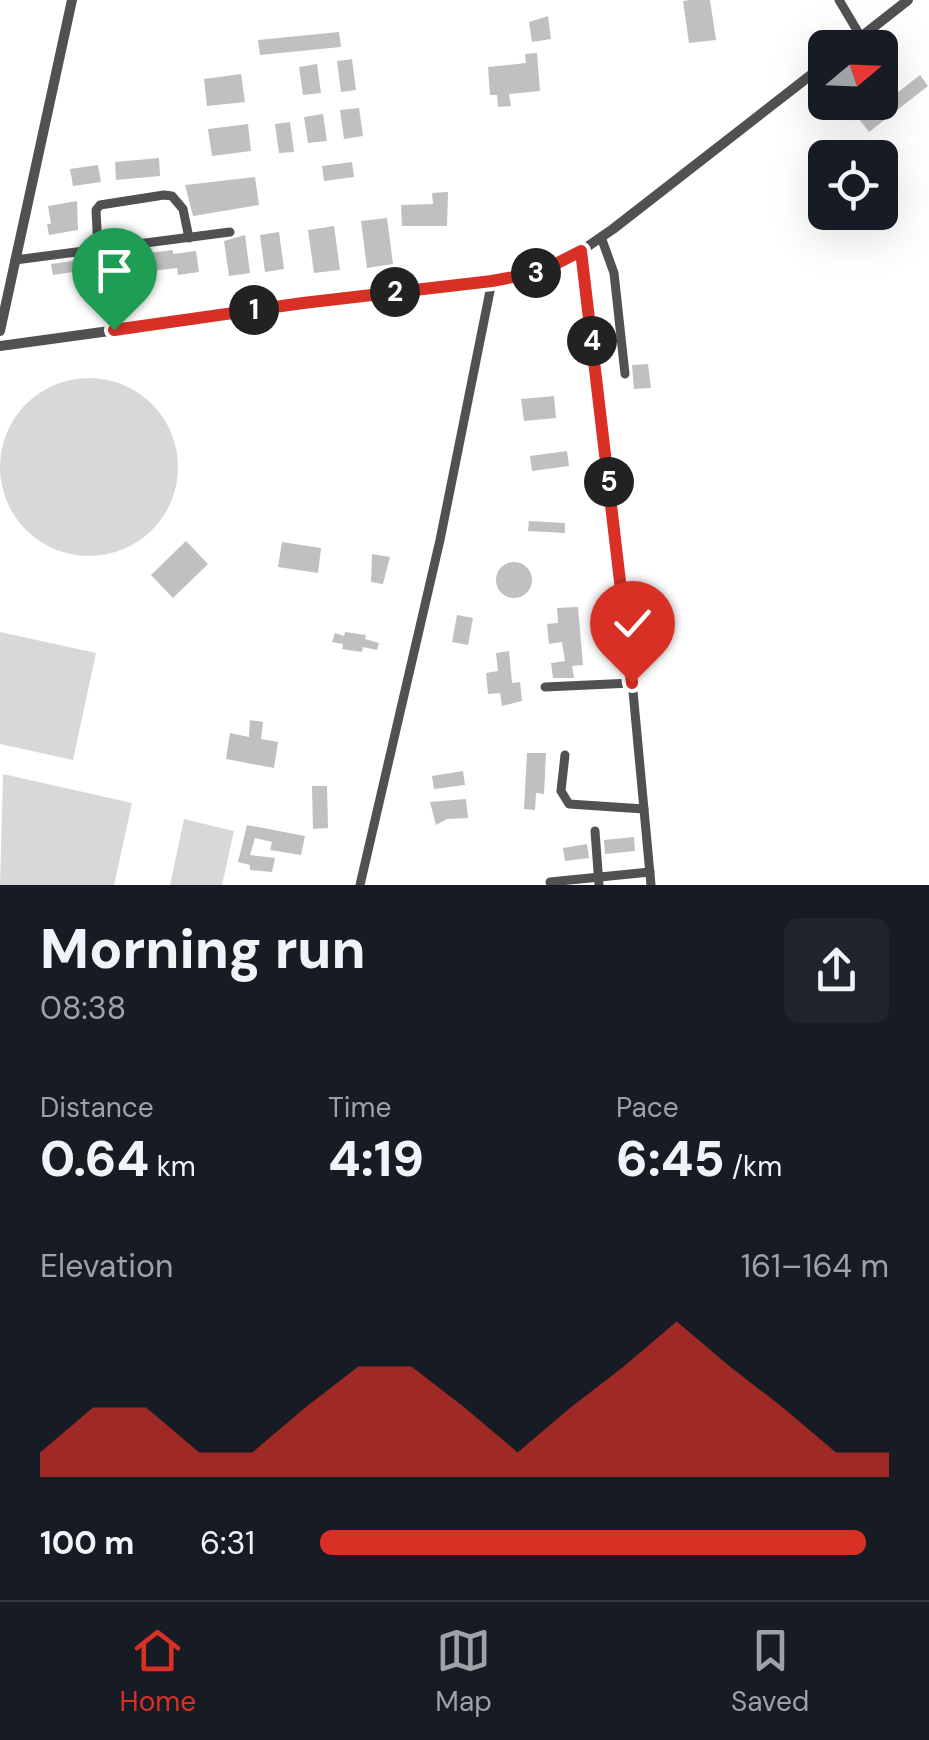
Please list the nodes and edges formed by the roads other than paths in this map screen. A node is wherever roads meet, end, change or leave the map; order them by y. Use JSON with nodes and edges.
{"nodes":[{"id":1,"x":72,"y":0,"type":"edge"},
{"id":2,"x":839,"y":0,"type":"edge"},
{"id":3,"x":908,"y":0,"type":"edge"},
{"id":4,"x":857,"y":30,"type":"edge"},
{"id":5,"x":870,"y":30,"type":"edge"},
{"id":6,"x":808,"y":77,"type":"edge"},
{"id":7,"x":230,"y":232,"type":"dead end"},
{"id":8,"x":601,"y":237,"type":"junction"},
{"id":9,"x":189,"y":238,"type":"junction"},
{"id":10,"x":98,"y":250,"type":"junction"},
{"id":11,"x":581,"y":251,"type":"junction"},
{"id":12,"x":16,"y":260,"type":"junction"},
{"id":13,"x":492,"y":281,"type":"junction"},
{"id":14,"x":0,"y":331,"type":"edge"},
{"id":15,"x":0,"y":346,"type":"edge"},
{"id":16,"x":624,"y":374,"type":"dead end"},
{"id":17,"x":632,"y":683,"type":"junction"},
{"id":18,"x":545,"y":687,"type":"dead end"},
{"id":19,"x":565,"y":755,"type":"dead end"},
{"id":20,"x":644,"y":808,"type":"junction"},
{"id":21,"x":595,"y":831,"type":"dead end"},
{"id":22,"x":650,"y":872,"type":"junction"},
{"id":23,"x":599,"y":881,"type":"edge"},
{"id":24,"x":550,"y":882,"type":"dead end"},
{"id":25,"x":360,"y":885,"type":"edge"},
{"id":26,"x":651,"y":885,"type":"edge"}],
"edges":[{"from":1,"to":12,"type":"street"},
{"from":2,"to":4,"type":"street"},
{"from":3,"to":5,"type":"street"},
{"from":6,"to":8,"type":"street"},
{"from":7,"to":9,"type":"street"},
{"from":8,"to":11,"type":"street"},
{"from":8,"to":16,"type":"street"},
{"from":9,"to":10,"type":"street"},
{"from":9,"to":10,"type":"street"},
{"from":10,"to":12,"type":"street"},
{"from":11,"to":13,"type":"street"},
{"from":11,"to":17,"type":"street"},
{"from":12,"to":14,"type":"street"},
{"from":13,"to":15,"type":"street"},
{"from":13,"to":25,"type":"street"},
{"from":17,"to":18,"type":"street"},
{"from":17,"to":20,"type":"street"},
{"from":19,"to":20,"type":"street"},
{"from":20,"to":22,"type":"street"},
{"from":21,"to":23,"type":"street"},
{"from":22,"to":23,"type":"street"},
{"from":22,"to":26,"type":"street"},
{"from":23,"to":24,"type":"street"}]}
